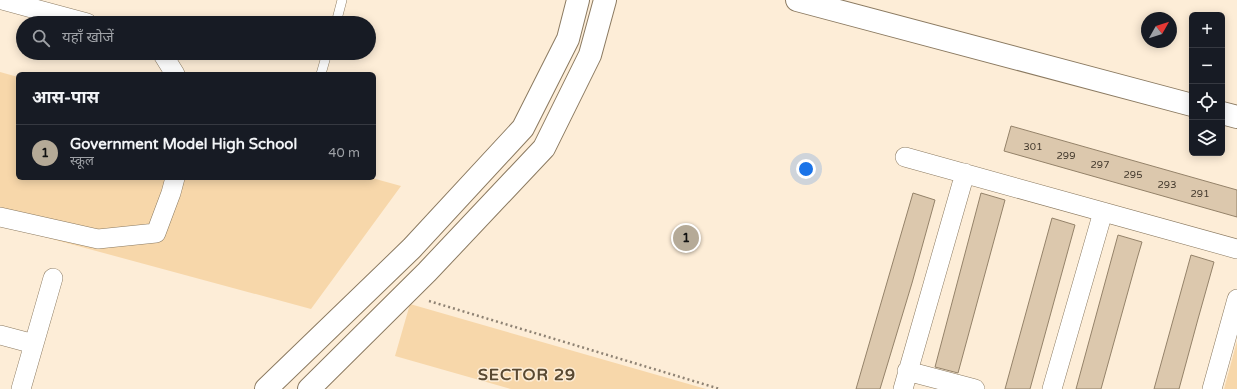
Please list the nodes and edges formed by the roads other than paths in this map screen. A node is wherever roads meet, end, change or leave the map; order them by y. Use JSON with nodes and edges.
{"nodes":[{"id":1,"x":2,"y":0,"type":"edge"},
{"id":2,"x":342,"y":0,"type":"edge"},
{"id":3,"x":578,"y":0,"type":"edge"},
{"id":4,"x":605,"y":0,"type":"edge"},
{"id":5,"x":797,"y":0,"type":"edge"},
{"id":6,"x":61,"y":16,"type":"edge"},
{"id":7,"x":338,"y":16,"type":"edge"},
{"id":8,"x":167,"y":60,"type":"edge"},
{"id":9,"x":325,"y":60,"type":"edge"},
{"id":10,"x":175,"y":72,"type":"edge"},
{"id":11,"x":322,"y":72,"type":"edge"},
{"id":12,"x":1189,"y":104,"type":"edge"},
{"id":13,"x":1225,"y":114,"type":"edge"},
{"id":14,"x":1237,"y":117,"type":"edge"},
{"id":15,"x":905,"y":157,"type":"dead end"},
{"id":16,"x":966,"y":174,"type":"junction"},
{"id":17,"x":174,"y":180,"type":"edge"},
{"id":18,"x":1103,"y":212,"type":"junction"},
{"id":19,"x":0,"y":217,"type":"edge"},
{"id":20,"x":1237,"y":249,"type":"edge"},
{"id":21,"x":53,"y":278,"type":"dead end"},
{"id":22,"x":1237,"y":299,"type":"edge"},
{"id":23,"x":0,"y":335,"type":"edge"},
{"id":24,"x":34,"y":344,"type":"junction"},
{"id":25,"x":905,"y":380,"type":"edge"},
{"id":26,"x":21,"y":389,"type":"edge"},
{"id":27,"x":266,"y":389,"type":"edge"},
{"id":28,"x":309,"y":389,"type":"edge"},
{"id":29,"x":974,"y":389,"type":"edge"},
{"id":30,"x":1052,"y":389,"type":"edge"},
{"id":31,"x":1212,"y":389,"type":"edge"}],
"edges":[{"from":1,"to":6,"type":"street"},
{"from":2,"to":7,"type":"lane"},
{"from":3,"to":27,"type":"street"},
{"from":4,"to":28,"type":"street"},
{"from":5,"to":12,"type":"street"},
{"from":8,"to":10,"type":"street"},
{"from":9,"to":11,"type":"lane"},
{"from":13,"to":14,"type":"street"},
{"from":15,"to":16,"type":"street"},
{"from":16,"to":18,"type":"street"},
{"from":16,"to":25,"type":"street"},
{"from":17,"to":19,"type":"street"},
{"from":18,"to":20,"type":"street"},
{"from":18,"to":30,"type":"street"},
{"from":21,"to":24,"type":"street"},
{"from":22,"to":31,"type":"street"},
{"from":23,"to":24,"type":"street"},
{"from":24,"to":26,"type":"street"},
{"from":25,"to":29,"type":"street"}]}
